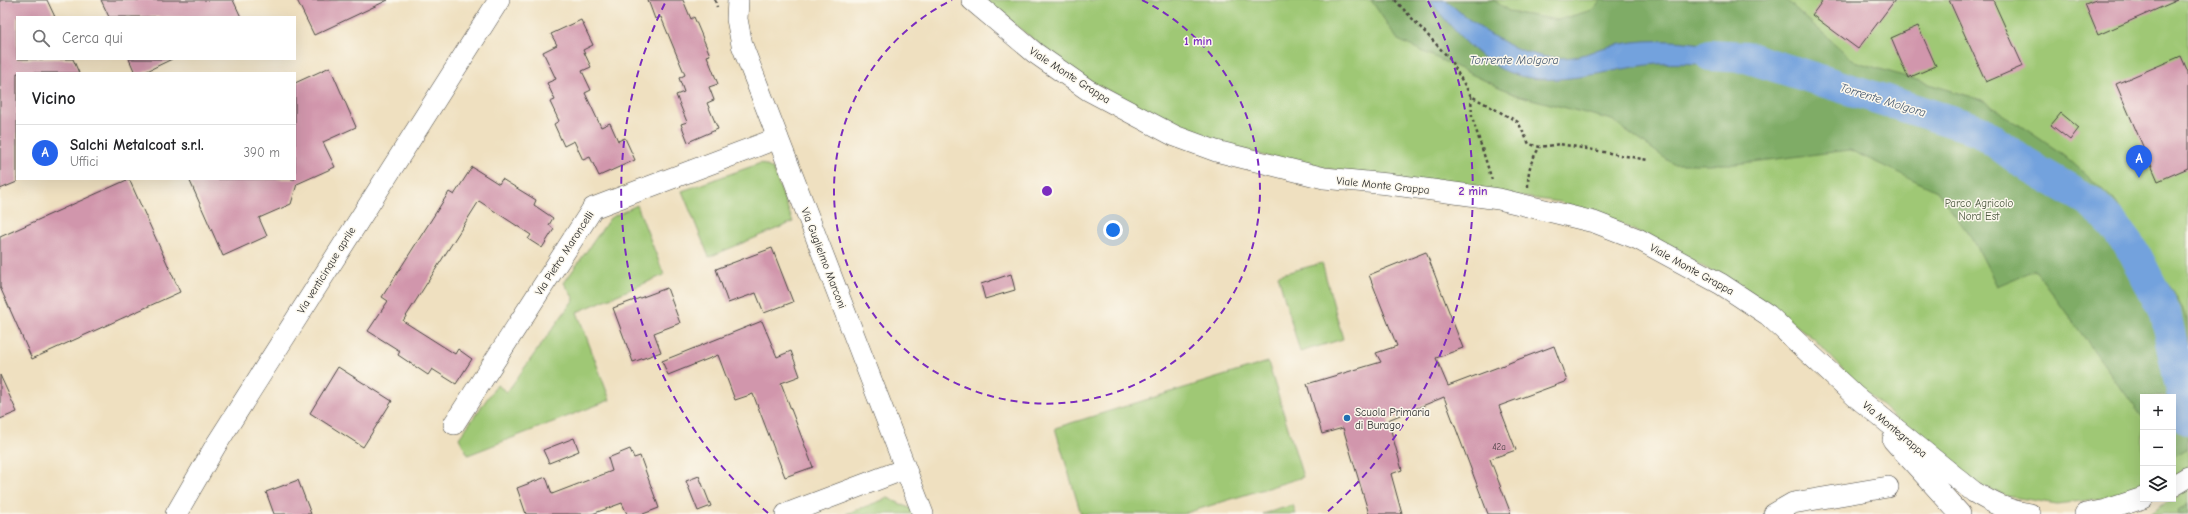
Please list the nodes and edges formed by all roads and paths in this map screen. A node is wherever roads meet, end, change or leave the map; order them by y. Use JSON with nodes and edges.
{"nodes":[{"id":1,"x":494,"y":0,"type":"edge"},
{"id":2,"x":499,"y":0,"type":"edge"},
{"id":3,"x":738,"y":0,"type":"edge"},
{"id":4,"x":972,"y":0,"type":"edge"},
{"id":5,"x":1395,"y":0,"type":"edge"},
{"id":6,"x":480,"y":28,"type":"junction"},
{"id":7,"x":1471,"y":96,"type":"junction"},
{"id":8,"x":778,"y":138,"type":"junction"},
{"id":9,"x":1540,"y":147,"type":"junction"},
{"id":10,"x":1648,"y":160,"type":"dead end"},
{"id":11,"x":1499,"y":199,"type":"junction"},
{"id":12,"x":1537,"y":208,"type":"junction"},
{"id":13,"x":1855,"y":396,"type":"junction"},
{"id":14,"x":454,"y":424,"type":"dead end"},
{"id":15,"x":905,"y":469,"type":"junction"},
{"id":16,"x":1888,"y":486,"type":"dead end"},
{"id":17,"x":2140,"y":499,"type":"edge"},
{"id":18,"x":2150,"y":502,"type":"edge"},
{"id":19,"x":1996,"y":509,"type":"edge"},
{"id":20,"x":176,"y":514,"type":"edge"},
{"id":21,"x":786,"y":514,"type":"edge"},
{"id":22,"x":923,"y":514,"type":"edge"},
{"id":23,"x":1774,"y":514,"type":"edge"},
{"id":24,"x":1959,"y":514,"type":"edge"},
{"id":25,"x":2030,"y":514,"type":"edge"},
{"id":26,"x":2085,"y":514,"type":"edge"},
{"id":27,"x":2132,"y":514,"type":"edge"}],
"edges":[{"from":1,"to":6,"type":"street","name":"Via venticinque aprile"},
{"from":2,"to":6,"type":"street","name":"Via venticinque aprile"},
{"from":3,"to":8,"type":"street","name":"Via Guglielmo Marconi"},
{"from":4,"to":11,"type":"street","name":"Viale Monte Grappa"},
{"from":5,"to":7,"type":"path"},
{"from":6,"to":20,"type":"street","name":"Via venticinque aprile"},
{"from":7,"to":9,"type":"path"},
{"from":7,"to":11,"type":"path"},
{"from":8,"to":14,"type":"street","name":"Via Pietro Maroncelli"},
{"from":8,"to":15,"type":"street","name":"Via Guglielmo Marconi"},
{"from":9,"to":10,"type":"path"},
{"from":9,"to":12,"type":"path"},
{"from":11,"to":12,"type":"street","name":"Viale Monte Grappa"},
{"from":12,"to":13,"type":"street","name":"Viale Monte Grappa"},
{"from":13,"to":19,"type":"street","name":"Via Montegrappa"},
{"from":13,"to":24,"type":"street","name":"Via Montegrappa"},
{"from":15,"to":21,"type":"street"},
{"from":15,"to":22,"type":"street","name":"Via Guglielmo Marconi"},
{"from":16,"to":23,"type":"street"},
{"from":17,"to":26,"type":"street"},
{"from":18,"to":27,"type":"street"},
{"from":19,"to":25,"type":"street","name":"Via Montegrappa"}]}
